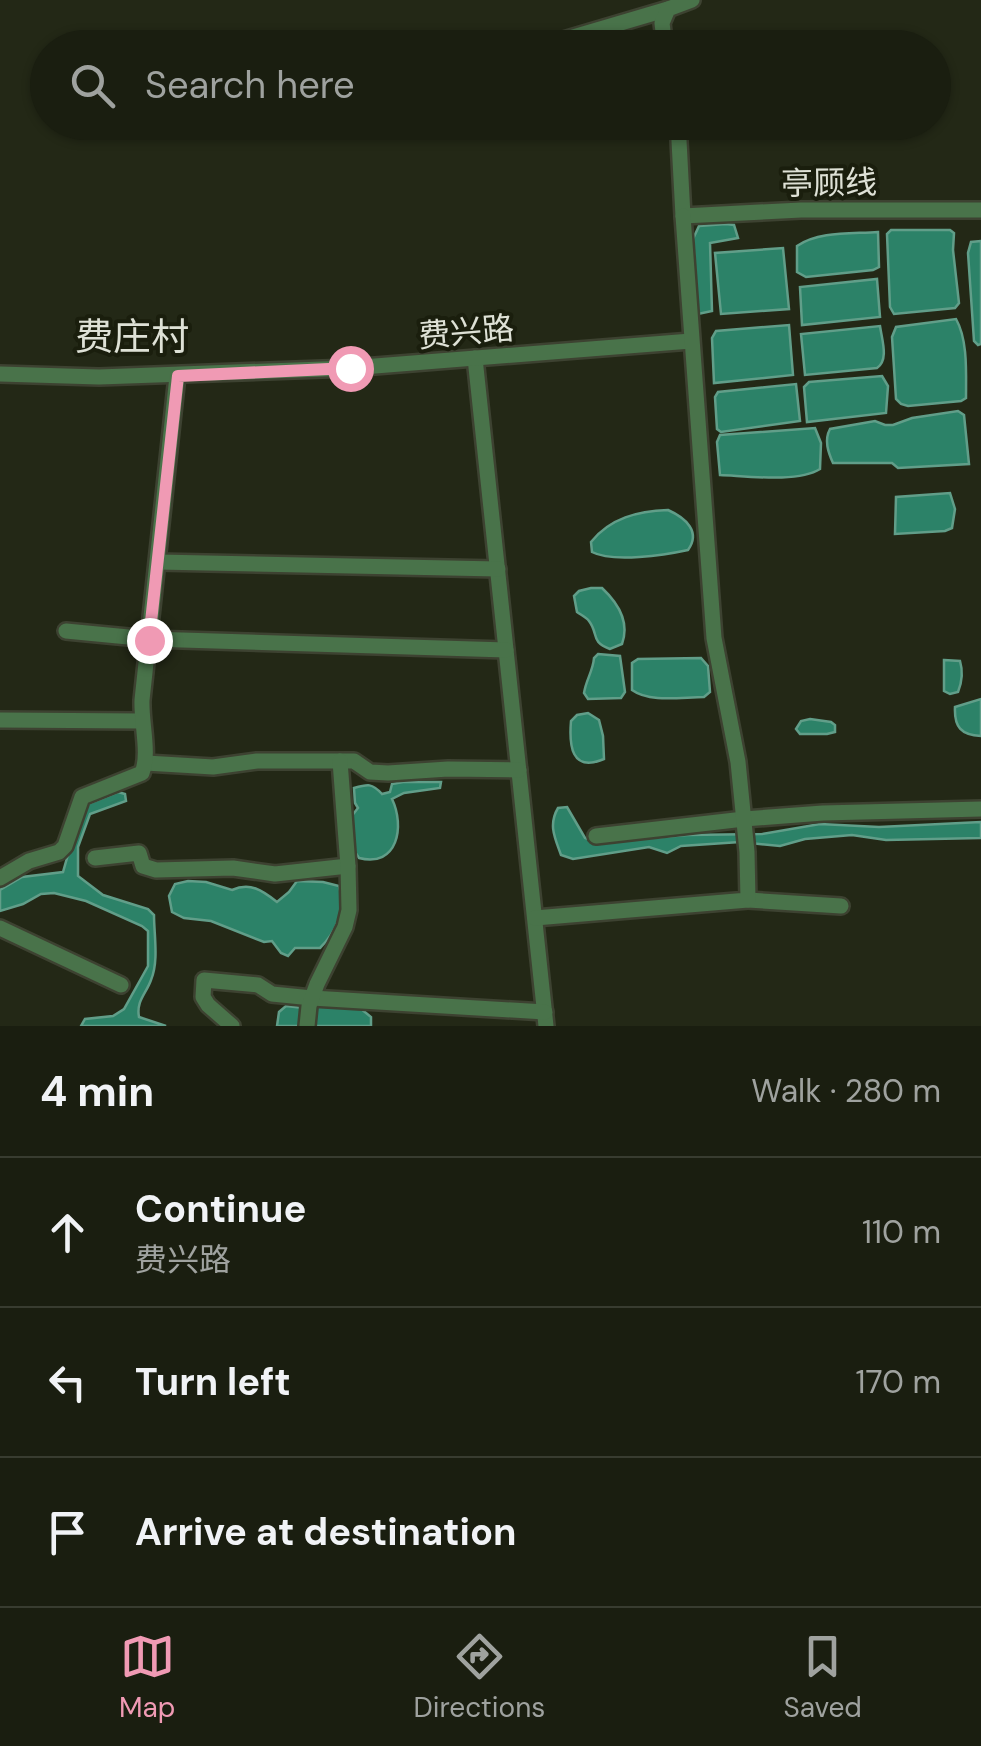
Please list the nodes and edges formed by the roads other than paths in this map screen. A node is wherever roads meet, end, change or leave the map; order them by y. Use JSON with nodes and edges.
{"nodes":[{"id":1,"x":692,"y":0,"type":"edge"},
{"id":2,"x":668,"y":9,"type":"junction"},
{"id":3,"x":597,"y":30,"type":"edge"},
{"id":4,"x":663,"y":30,"type":"edge"},
{"id":5,"x":679,"y":140,"type":"edge"},
{"id":6,"x":981,"y":210,"type":"edge"},
{"id":7,"x":683,"y":213,"type":"junction"},
{"id":8,"x":691,"y":341,"type":"junction"},
{"id":9,"x":475,"y":358,"type":"junction"},
{"id":10,"x":0,"y":374,"type":"edge"},
{"id":11,"x":178,"y":376,"type":"junction"},
{"id":12,"x":158,"y":562,"type":"junction"},
{"id":13,"x":498,"y":569,"type":"junction"},
{"id":14,"x":66,"y":631,"type":"dead end"},
{"id":15,"x":149,"y":640,"type":"junction"},
{"id":16,"x":506,"y":650,"type":"junction"},
{"id":17,"x":0,"y":720,"type":"edge"},
{"id":18,"x":141,"y":720,"type":"junction"},
{"id":19,"x":340,"y":762,"type":"junction"},
{"id":20,"x":146,"y":763,"type":"junction"},
{"id":21,"x":519,"y":770,"type":"junction"},
{"id":22,"x":981,"y":810,"type":"edge"},
{"id":23,"x":744,"y":822,"type":"junction"},
{"id":24,"x":596,"y":836,"type":"dead end"},
{"id":25,"x":96,"y":858,"type":"dead end"},
{"id":26,"x":348,"y":866,"type":"junction"},
{"id":27,"x":0,"y":878,"type":"edge"},
{"id":28,"x":748,"y":900,"type":"junction"},
{"id":29,"x":841,"y":906,"type":"dead end"},
{"id":30,"x":535,"y":918,"type":"junction"},
{"id":31,"x":0,"y":928,"type":"edge"},
{"id":32,"x":121,"y":986,"type":"dead end"},
{"id":33,"x":312,"y":998,"type":"junction"},
{"id":34,"x":545,"y":1019,"type":"edge"},
{"id":35,"x":232,"y":1026,"type":"edge"},
{"id":36,"x":306,"y":1026,"type":"edge"}],
"edges":[{"from":1,"to":2,"type":"street"},
{"from":2,"to":3,"type":"street"},
{"from":2,"to":4,"type":"street"},
{"from":5,"to":7,"type":"street"},
{"from":6,"to":7,"type":"street","name":"亭顾线"},
{"from":7,"to":8,"type":"street"},
{"from":8,"to":9,"type":"street","name":"费兴路"},
{"from":8,"to":23,"type":"street"},
{"from":9,"to":11,"type":"street","name":"费兴路"},
{"from":9,"to":13,"type":"street"},
{"from":10,"to":11,"type":"street","name":"费兴路"},
{"from":11,"to":12,"type":"street"},
{"from":12,"to":13,"type":"street"},
{"from":12,"to":15,"type":"street"},
{"from":13,"to":16,"type":"street"},
{"from":14,"to":15,"type":"street"},
{"from":15,"to":16,"type":"street"},
{"from":15,"to":18,"type":"street"},
{"from":16,"to":21,"type":"street"},
{"from":17,"to":18,"type":"street"},
{"from":18,"to":20,"type":"street"},
{"from":19,"to":20,"type":"street"},
{"from":19,"to":21,"type":"street"},
{"from":19,"to":26,"type":"street"},
{"from":20,"to":27,"type":"street"},
{"from":21,"to":30,"type":"street"},
{"from":22,"to":23,"type":"street"},
{"from":23,"to":24,"type":"street"},
{"from":23,"to":28,"type":"street"},
{"from":25,"to":26,"type":"street"},
{"from":26,"to":33,"type":"street"},
{"from":28,"to":29,"type":"street"},
{"from":28,"to":30,"type":"street"},
{"from":30,"to":34,"type":"street"},
{"from":31,"to":32,"type":"street"},
{"from":33,"to":34,"type":"street"},
{"from":33,"to":35,"type":"street"},
{"from":33,"to":36,"type":"street"}]}
